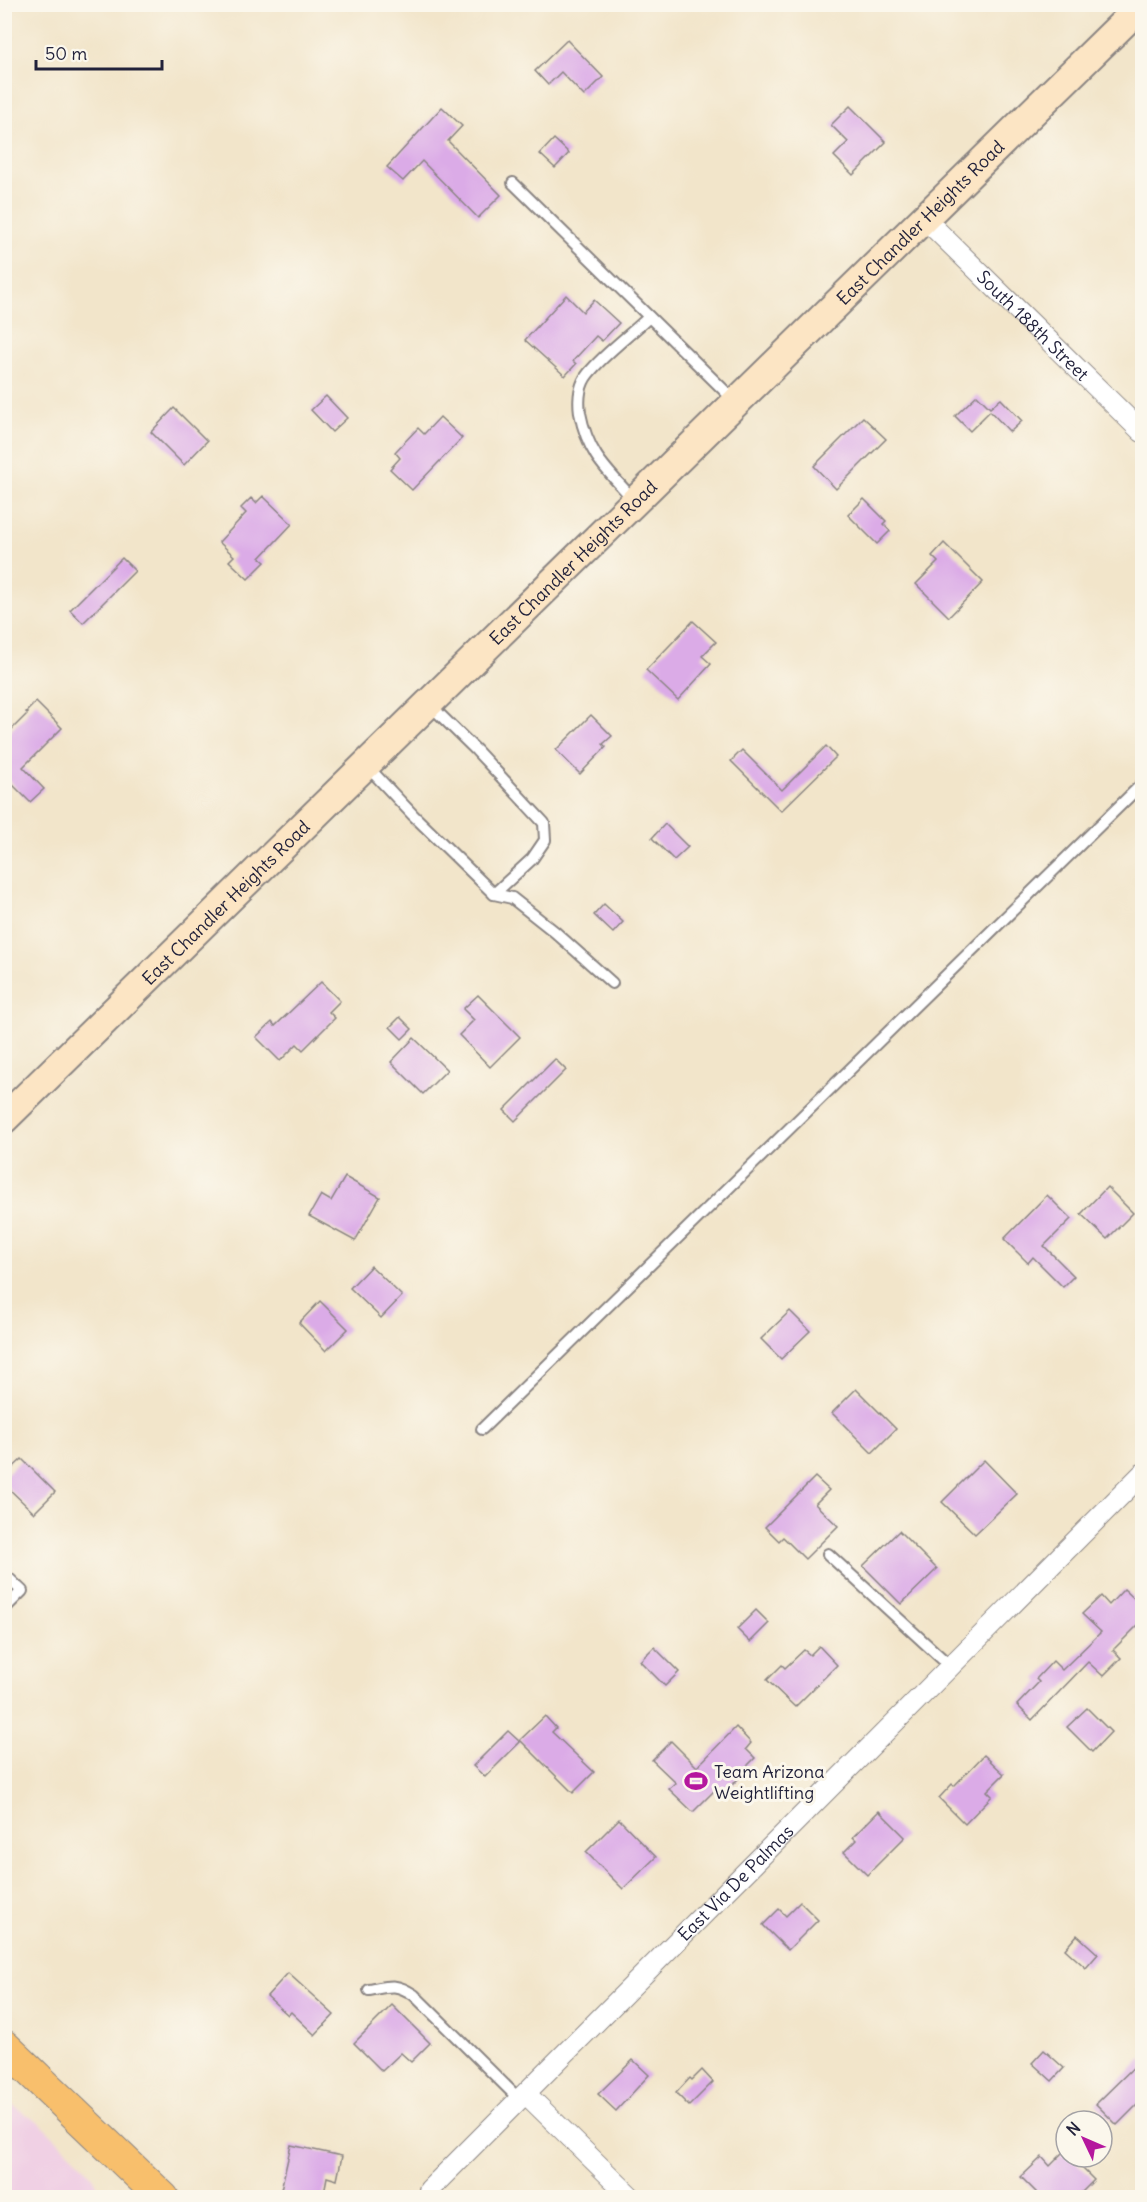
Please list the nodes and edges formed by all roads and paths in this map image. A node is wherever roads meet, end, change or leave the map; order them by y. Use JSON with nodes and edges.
{"nodes":[{"id":1,"x":1143,"y":5,"type":"edge"},
{"id":2,"x":513,"y":183,"type":"dead end"},
{"id":3,"x":924,"y":218,"type":"junction"},
{"id":4,"x":649,"y":317,"type":"junction"},
{"id":5,"x":736,"y":402,"type":"junction"},
{"id":6,"x":1143,"y":432,"type":"edge"},
{"id":7,"x":635,"y":501,"type":"junction"},
{"id":8,"x":428,"y":703,"type":"junction"},
{"id":9,"x":365,"y":765,"type":"junction"},
{"id":10,"x":1143,"y":784,"type":"edge"},
{"id":11,"x":494,"y":894,"type":"junction"},
{"id":12,"x":612,"y":983,"type":"dead end"},
{"id":13,"x":4,"y":1119,"type":"edge"},
{"id":14,"x":482,"y":1429,"type":"dead end"},
{"id":15,"x":1143,"y":1474,"type":"edge"},
{"id":16,"x":828,"y":1554,"type":"dead end"},
{"id":17,"x":4,"y":1574,"type":"edge"},
{"id":18,"x":5,"y":1607,"type":"edge"},
{"id":19,"x":951,"y":1667,"type":"junction"},
{"id":20,"x":369,"y":1990,"type":"dead end"},
{"id":21,"x":4,"y":2046,"type":"edge"},
{"id":22,"x":523,"y":2097,"type":"junction"},
{"id":23,"x":429,"y":2190,"type":"dead end"},
{"id":24,"x":163,"y":2198,"type":"edge"},
{"id":25,"x":632,"y":2198,"type":"edge"}],
"edges":[{"from":1,"to":3,"type":"main road","name":"East Chandler Heights Road"},
{"from":2,"to":4,"type":"lane"},
{"from":3,"to":5,"type":"main road","name":"East Chandler Heights Road"},
{"from":3,"to":6,"type":"street","name":"South 188th Street"},
{"from":4,"to":5,"type":"lane"},
{"from":4,"to":7,"type":"lane"},
{"from":5,"to":7,"type":"main road","name":"East Chandler Heights Road"},
{"from":7,"to":8,"type":"main road","name":"East Chandler Heights Road"},
{"from":8,"to":9,"type":"main road","name":"East Chandler Heights Road"},
{"from":8,"to":11,"type":"lane"},
{"from":9,"to":11,"type":"lane"},
{"from":9,"to":13,"type":"main road","name":"East Chandler Heights Road"},
{"from":10,"to":14,"type":"lane"},
{"from":11,"to":12,"type":"lane"},
{"from":15,"to":19,"type":"street","name":"East Via De Palmas"},
{"from":16,"to":19,"type":"lane"},
{"from":17,"to":18,"type":"lane"},
{"from":19,"to":22,"type":"street","name":"East Via De Palmas"},
{"from":20,"to":22,"type":"lane"},
{"from":21,"to":24,"type":"main road"},
{"from":22,"to":23,"type":"street","name":"East Via De Palmas"},
{"from":22,"to":25,"type":"street"}]}
